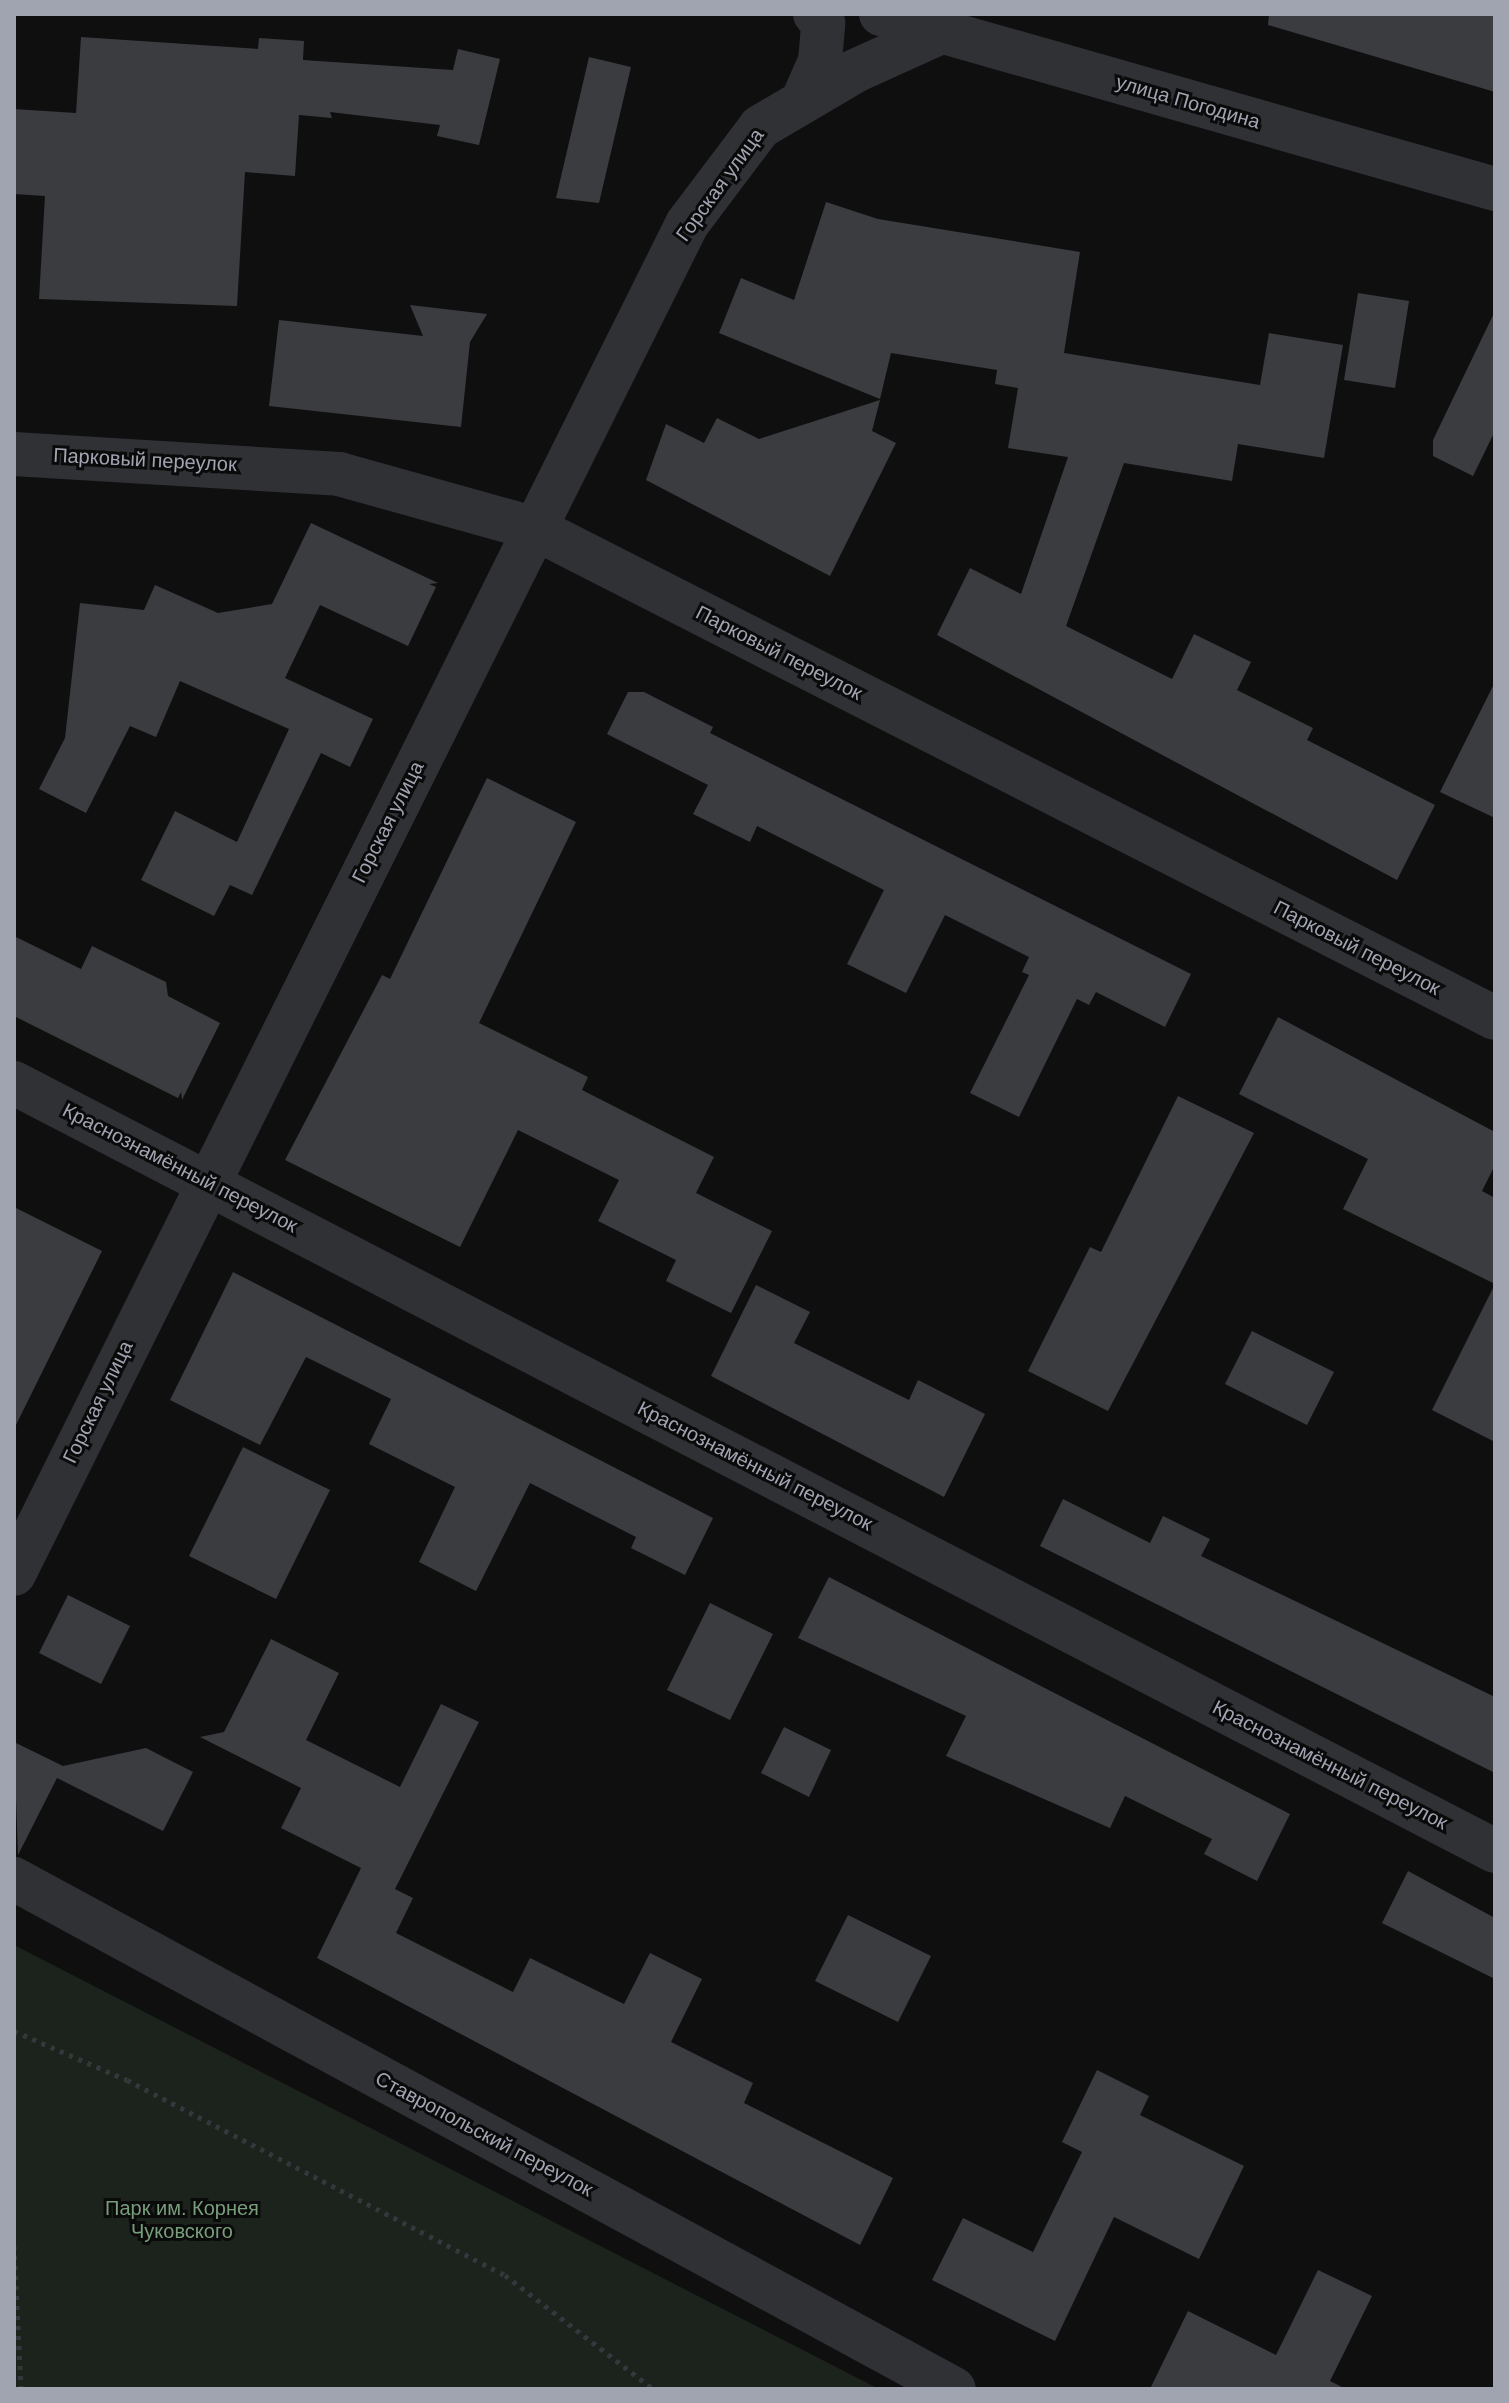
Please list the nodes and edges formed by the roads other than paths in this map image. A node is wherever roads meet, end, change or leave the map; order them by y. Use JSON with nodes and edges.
{"nodes":[{"id":1,"x":815,"y":14,"type":"edge"},
{"id":2,"x":881,"y":14,"type":"edge"},
{"id":3,"x":941,"y":32,"type":"junction"},
{"id":4,"x":802,"y":102,"type":"junction"},
{"id":5,"x":1495,"y":189,"type":"edge"},
{"id":6,"x":14,"y":454,"type":"edge"},
{"id":7,"x":536,"y":529,"type":"junction"},
{"id":8,"x":1495,"y":1018,"type":"edge"},
{"id":9,"x":14,"y":1083,"type":"edge"},
{"id":10,"x":206,"y":1181,"type":"junction"},
{"id":11,"x":14,"y":1574,"type":"edge"},
{"id":12,"x":1495,"y":1851,"type":"edge"},
{"id":13,"x":14,"y":1879,"type":"edge"},
{"id":14,"x":954,"y":2389,"type":"edge"}],
"edges":[{"from":1,"to":4,"type":"street"},
{"from":2,"to":3,"type":"street","name":"улица Погодина"},
{"from":3,"to":4,"type":"street","name":"Горская улица"},
{"from":3,"to":5,"type":"street","name":"улица Погодина"},
{"from":4,"to":7,"type":"street","name":"Горская улица"},
{"from":6,"to":7,"type":"street","name":"Парковый переулок"},
{"from":7,"to":8,"type":"street","name":"Парковый переулок"},
{"from":7,"to":10,"type":"street","name":"Горская улица"},
{"from":9,"to":10,"type":"street","name":"Краснознамённый переулок"},
{"from":10,"to":11,"type":"street","name":"Горская улица"},
{"from":10,"to":12,"type":"street","name":"Краснознамённый переулок"},
{"from":13,"to":14,"type":"street","name":"Ставропольский переулок"}]}
